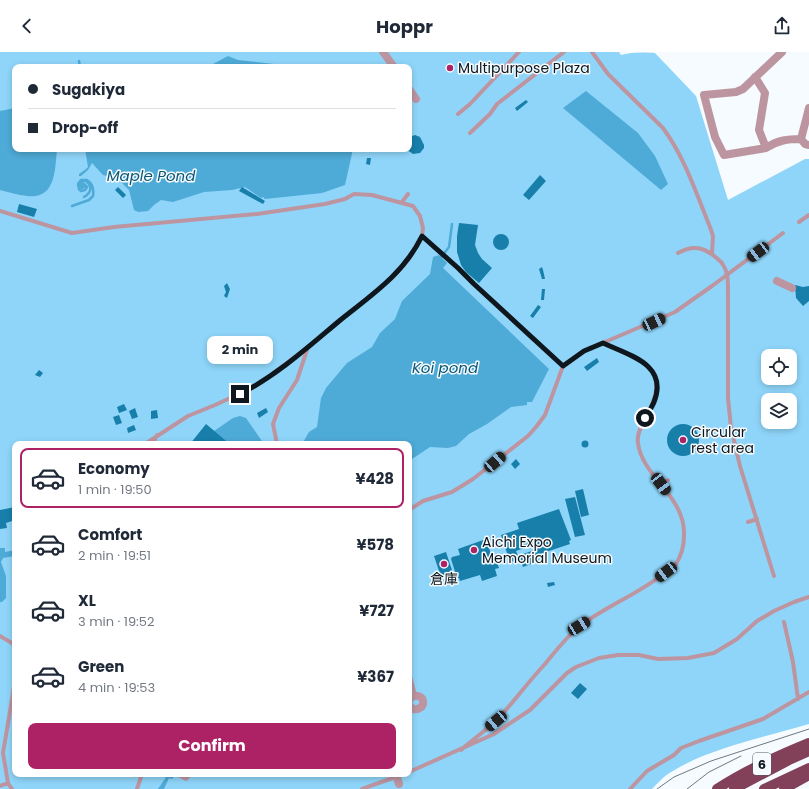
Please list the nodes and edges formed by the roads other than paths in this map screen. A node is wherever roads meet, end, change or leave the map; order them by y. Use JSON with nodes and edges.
{"nodes":[{"id":1,"x":384,"y":52,"type":"edge"},
{"id":2,"x":519,"y":52,"type":"edge"},
{"id":3,"x":564,"y":52,"type":"edge"},
{"id":4,"x":592,"y":52,"type":"edge"},
{"id":5,"x":782,"y":52,"type":"edge"},
{"id":6,"x":392,"y":64,"type":"edge"},
{"id":7,"x":755,"y":77,"type":"junction"},
{"id":8,"x":412,"y":93,"type":"edge"},
{"id":9,"x":416,"y":99,"type":"dead end"},
{"id":10,"x":809,"y":108,"type":"edge"},
{"id":11,"x":458,"y":114,"type":"dead end"},
{"id":12,"x":470,"y":133,"type":"dead end"},
{"id":13,"x":801,"y":139,"type":"junction"},
{"id":14,"x":809,"y":145,"type":"edge"},
{"id":15,"x":766,"y":148,"type":"junction"},
{"id":16,"x":408,"y":194,"type":"dead end"},
{"id":17,"x":402,"y":202,"type":"junction"},
{"id":18,"x":0,"y":211,"type":"edge"},
{"id":19,"x":809,"y":215,"type":"edge"},
{"id":20,"x":799,"y":222,"type":"dead end"},
{"id":21,"x":783,"y":233,"type":"dead end"},
{"id":22,"x":422,"y":236,"type":"junction"},
{"id":23,"x":678,"y":253,"type":"dead end"},
{"id":24,"x":712,"y":253,"type":"junction"},
{"id":25,"x":777,"y":280,"type":"dead end"},
{"id":26,"x":792,"y":288,"type":"dead end"},
{"id":27,"x":603,"y":343,"type":"junction"},
{"id":28,"x":308,"y":347,"type":"junction"},
{"id":29,"x":563,"y":366,"type":"junction"},
{"id":30,"x":157,"y":435,"type":"junction"},
{"id":31,"x":149,"y":441,"type":"edge"},
{"id":32,"x":154,"y":441,"type":"edge"},
{"id":33,"x":276,"y":441,"type":"edge"},
{"id":34,"x":668,"y":480,"type":"dead end"},
{"id":35,"x":661,"y":484,"type":"junction"},
{"id":36,"x":412,"y":508,"type":"edge"},
{"id":37,"x":757,"y":519,"type":"junction"},
{"id":38,"x":748,"y":522,"type":"dead end"},
{"id":39,"x":774,"y":576,"type":"dead end"},
{"id":40,"x":809,"y":597,"type":"edge"},
{"id":41,"x":784,"y":622,"type":"dead end"},
{"id":42,"x":0,"y":636,"type":"edge"},
{"id":43,"x":12,"y":643,"type":"edge"},
{"id":44,"x":809,"y":692,"type":"edge"},
{"id":45,"x":414,"y":696,"type":"edge"},
{"id":46,"x":12,"y":699,"type":"edge"},
{"id":47,"x":798,"y":699,"type":"junction"},
{"id":48,"x":412,"y":708,"type":"edge"},
{"id":49,"x":809,"y":743,"type":"edge"},
{"id":50,"x":461,"y":750,"type":"junction"},
{"id":51,"x":809,"y":751,"type":"edge"},
{"id":52,"x":809,"y":768,"type":"edge"},
{"id":53,"x":412,"y":771,"type":"edge"},
{"id":54,"x":809,"y":775,"type":"edge"},
{"id":55,"x":141,"y":777,"type":"edge"},
{"id":56,"x":399,"y":777,"type":"edge"},
{"id":57,"x":8,"y":783,"type":"junction"},
{"id":58,"x":0,"y":786,"type":"edge"},
{"id":59,"x":12,"y":789,"type":"edge"},
{"id":60,"x":137,"y":789,"type":"edge"},
{"id":61,"x":362,"y":789,"type":"edge"},
{"id":62,"x":630,"y":789,"type":"edge"},
{"id":63,"x":717,"y":789,"type":"edge"},
{"id":64,"x":734,"y":789,"type":"edge"},
{"id":65,"x":764,"y":789,"type":"edge"},
{"id":66,"x":784,"y":789,"type":"edge"}],
"edges":[{"from":1,"to":6,"type":"street"},
{"from":2,"to":11,"type":"lane"},
{"from":3,"to":12,"type":"lane"},
{"from":4,"to":24,"type":"lane"},
{"from":5,"to":7,"type":"street"},
{"from":7,"to":15,"type":"street"},
{"from":7,"to":15,"type":"street"},
{"from":8,"to":9,"type":"street"},
{"from":10,"to":13,"type":"street"},
{"from":13,"to":14,"type":"street"},
{"from":13,"to":15,"type":"street"},
{"from":16,"to":17,"type":"lane"},
{"from":17,"to":18,"type":"lane"},
{"from":17,"to":22,"type":"lane"},
{"from":19,"to":20,"type":"lane"},
{"from":21,"to":27,"type":"lane"},
{"from":22,"to":28,"type":"lane"},
{"from":22,"to":29,"type":"lane"},
{"from":23,"to":24,"type":"lane"},
{"from":24,"to":37,"type":"lane","bridge":true},
{"from":25,"to":26,"type":"street"},
{"from":27,"to":29,"type":"lane"},
{"from":27,"to":35,"type":"lane"},
{"from":28,"to":30,"type":"lane"},
{"from":28,"to":33,"type":"lane"},
{"from":29,"to":36,"type":"lane"},
{"from":30,"to":31,"type":"lane"},
{"from":30,"to":32,"type":"lane"},
{"from":34,"to":35,"type":"lane"},
{"from":35,"to":50,"type":"lane"},
{"from":37,"to":38,"type":"lane"},
{"from":37,"to":39,"type":"lane"},
{"from":40,"to":50,"type":"lane"},
{"from":41,"to":47,"type":"lane"},
{"from":42,"to":43,"type":"lane"},
{"from":44,"to":47,"type":"lane"},
{"from":45,"to":48,"type":"street"},
{"from":46,"to":57,"type":"lane"},
{"from":47,"to":62,"type":"lane"},
{"from":49,"to":63,"type":"main road","number":"6"},
{"from":50,"to":53,"type":"lane"},
{"from":51,"to":64,"type":"main road","number":"6"},
{"from":52,"to":65,"type":"main road","number":"6"},
{"from":54,"to":66,"type":"main road","number":"6"},
{"from":55,"to":60,"type":"lane"},
{"from":56,"to":61,"type":"lane"},
{"from":57,"to":58,"type":"lane"},
{"from":57,"to":59,"type":"lane"}]}
